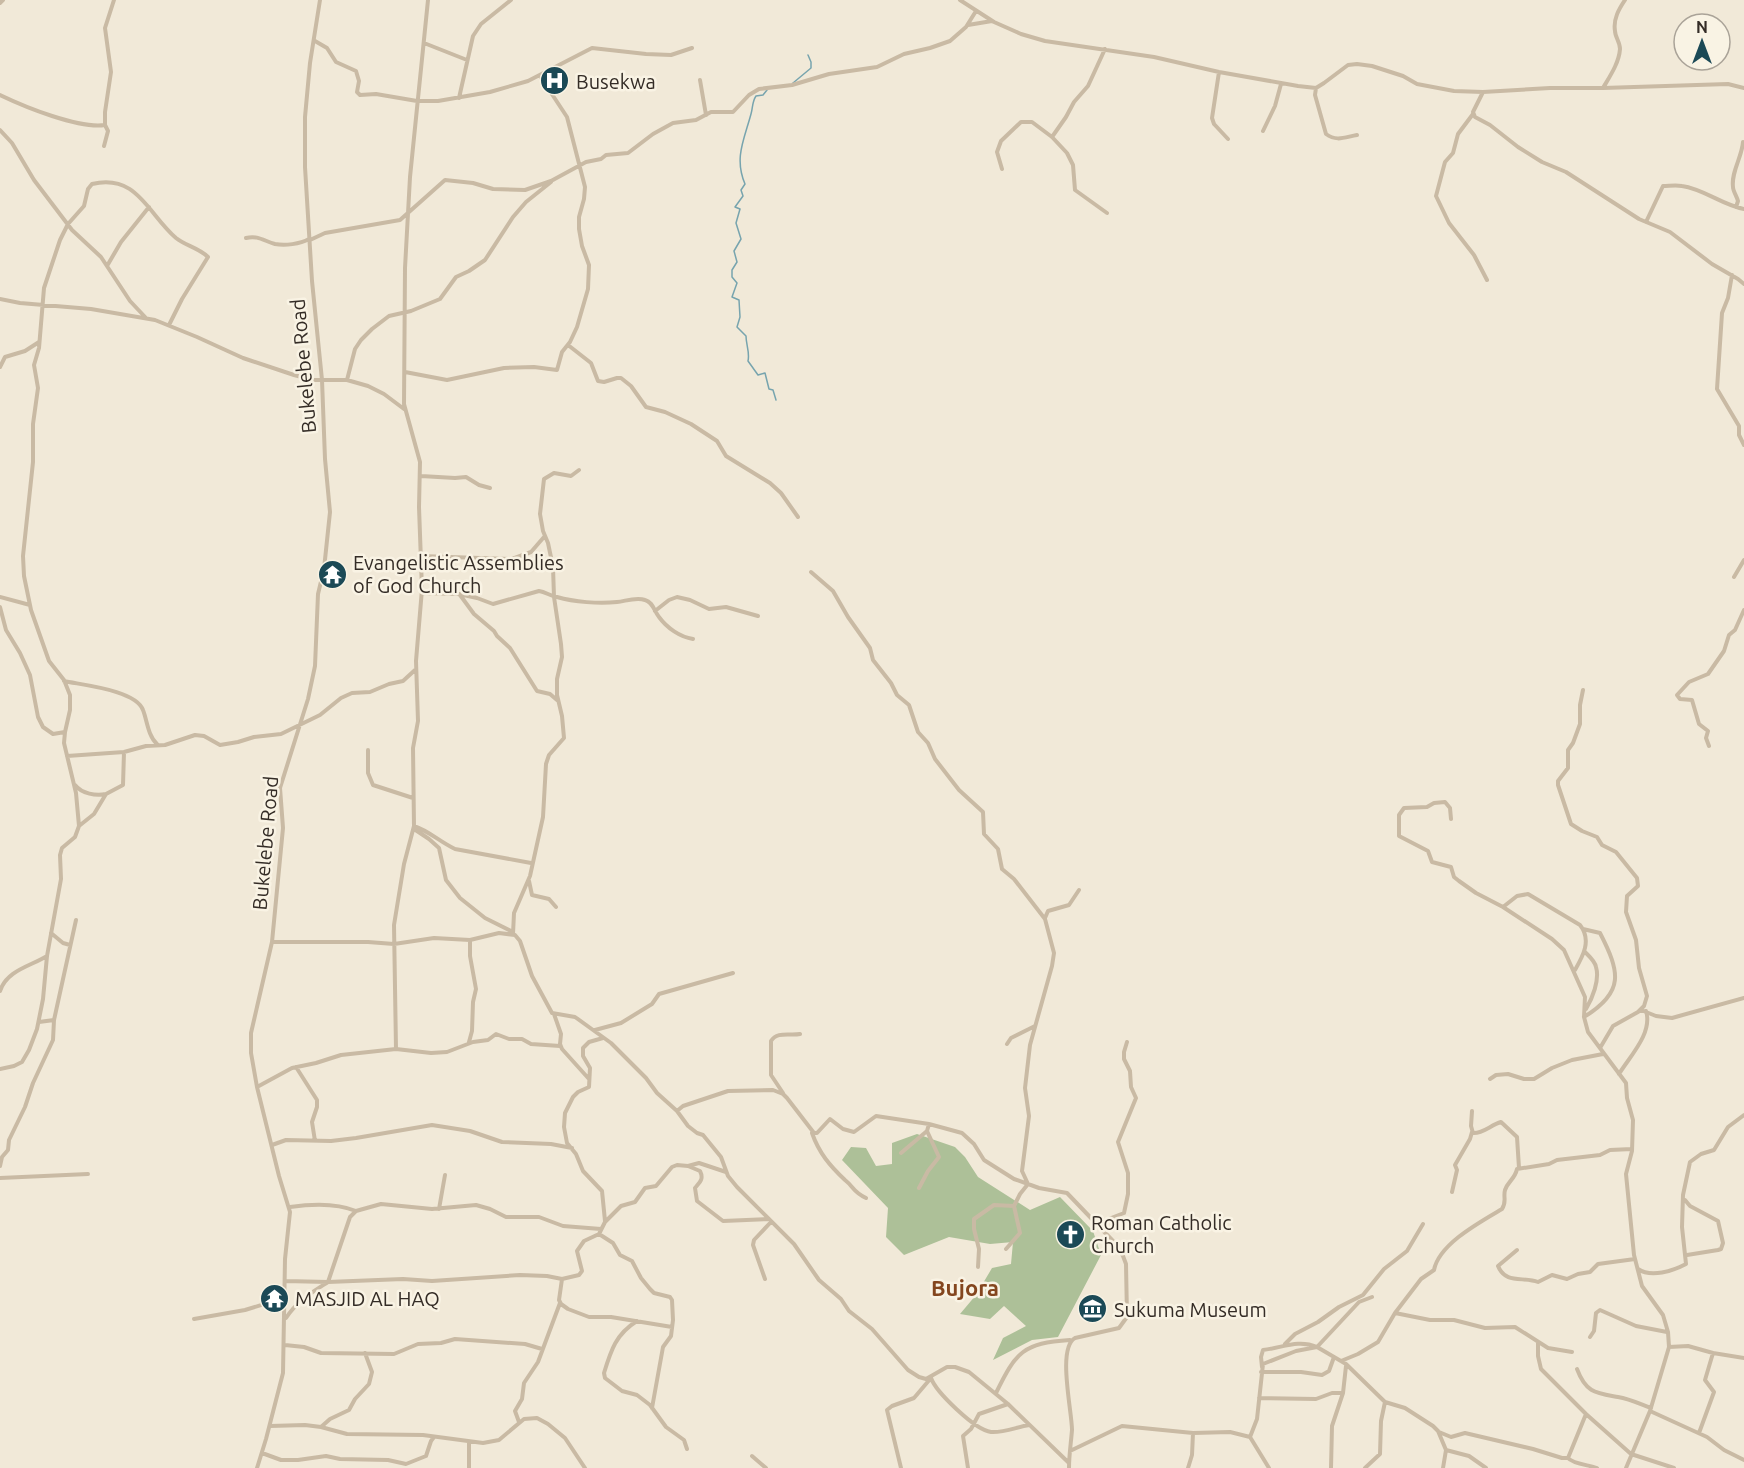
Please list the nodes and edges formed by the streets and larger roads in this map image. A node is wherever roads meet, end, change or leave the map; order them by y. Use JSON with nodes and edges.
{"nodes":[{"id":1,"x":114,"y":0,"type":"edge"},
{"id":2,"x":320,"y":0,"type":"edge"},
{"id":3,"x":428,"y":0,"type":"edge"},
{"id":4,"x":511,"y":0,"type":"edge"},
{"id":5,"x":960,"y":0,"type":"edge"},
{"id":6,"x":1625,"y":0,"type":"edge"},
{"id":7,"x":976,"y":11,"type":"junction"},
{"id":8,"x":992,"y":21,"type":"junction"},
{"id":9,"x":967,"y":26,"type":"junction"},
{"id":10,"x":315,"y":41,"type":"junction"},
{"id":11,"x":424,"y":43,"type":"junction"},
{"id":12,"x":692,"y":48,"type":"dead end"},
{"id":13,"x":1105,"y":49,"type":"junction"},
{"id":14,"x":467,"y":60,"type":"junction"},
{"id":15,"x":1219,"y":72,"type":"junction"},
{"id":16,"x":540,"y":76,"type":"junction"},
{"id":17,"x":699,"y":80,"type":"dead end"},
{"id":18,"x":1281,"y":84,"type":"junction"},
{"id":19,"x":1309,"y":87,"type":"junction"},
{"id":20,"x":1316,"y":87,"type":"junction"},
{"id":21,"x":1603,"y":88,"type":"junction"},
{"id":22,"x":1744,"y":88,"type":"edge"},
{"id":23,"x":1483,"y":92,"type":"junction"},
{"id":24,"x":0,"y":95,"type":"edge"},
{"id":25,"x":1315,"y":95,"type":"junction"},
{"id":26,"x":459,"y":98,"type":"junction"},
{"id":27,"x":417,"y":102,"type":"junction"},
{"id":28,"x":1473,"y":114,"type":"junction"},
{"id":29,"x":706,"y":115,"type":"junction"},
{"id":30,"x":105,"y":125,"type":"junction"},
{"id":31,"x":0,"y":130,"type":"edge"},
{"id":32,"x":1263,"y":131,"type":"dead end"},
{"id":33,"x":1357,"y":135,"type":"dead end"},
{"id":34,"x":1052,"y":137,"type":"junction"},
{"id":35,"x":1228,"y":139,"type":"dead end"},
{"id":36,"x":1743,"y":142,"type":"edge"},
{"id":37,"x":104,"y":146,"type":"dead end"},
{"id":38,"x":579,"y":165,"type":"junction"},
{"id":39,"x":1002,"y":169,"type":"dead end"},
{"id":40,"x":551,"y":181,"type":"junction"},
{"id":41,"x":149,"y":207,"type":"junction"},
{"id":42,"x":1735,"y":208,"type":"junction"},
{"id":43,"x":1744,"y":209,"type":"edge"},
{"id":44,"x":1107,"y":213,"type":"dead end"},
{"id":45,"x":408,"y":214,"type":"junction"},
{"id":46,"x":1646,"y":222,"type":"junction"},
{"id":47,"x":68,"y":224,"type":"junction"},
{"id":48,"x":246,"y":238,"type":"dead end"},
{"id":49,"x":309,"y":240,"type":"junction"},
{"id":50,"x":107,"y":266,"type":"junction"},
{"id":51,"x":1732,"y":275,"type":"junction"},
{"id":52,"x":1487,"y":280,"type":"dead end"},
{"id":53,"x":1744,"y":285,"type":"edge"},
{"id":54,"x":0,"y":299,"type":"edge"},
{"id":55,"x":42,"y":306,"type":"junction"},
{"id":56,"x":404,"y":312,"type":"junction"},
{"id":57,"x":146,"y":318,"type":"junction"},
{"id":58,"x":169,"y":325,"type":"junction"},
{"id":59,"x":39,"y":342,"type":"junction"},
{"id":60,"x":568,"y":345,"type":"junction"},
{"id":61,"x":0,"y":367,"type":"edge"},
{"id":62,"x":405,"y":372,"type":"junction"},
{"id":63,"x":322,"y":380,"type":"junction"},
{"id":64,"x":347,"y":380,"type":"junction"},
{"id":65,"x":405,"y":410,"type":"junction"},
{"id":66,"x":1744,"y":445,"type":"edge"},
{"id":67,"x":579,"y":470,"type":"dead end"},
{"id":68,"x":420,"y":476,"type":"junction"},
{"id":69,"x":490,"y":488,"type":"dead end"},
{"id":70,"x":798,"y":517,"type":"dead end"},
{"id":71,"x":544,"y":537,"type":"junction"},
{"id":72,"x":420,"y":556,"type":"junction"},
{"id":73,"x":1744,"y":560,"type":"edge"},
{"id":74,"x":811,"y":572,"type":"dead end"},
{"id":75,"x":1734,"y":577,"type":"dead end"},
{"id":76,"x":422,"y":593,"type":"junction"},
{"id":77,"x":459,"y":594,"type":"junction"},
{"id":78,"x":0,"y":597,"type":"edge"},
{"id":79,"x":554,"y":597,"type":"junction"},
{"id":80,"x":30,"y":605,"type":"junction"},
{"id":81,"x":0,"y":607,"type":"edge"},
{"id":82,"x":1744,"y":610,"type":"edge"},
{"id":83,"x":655,"y":611,"type":"junction"},
{"id":84,"x":758,"y":616,"type":"dead end"},
{"id":85,"x":1,"y":625,"type":"edge"},
{"id":86,"x":693,"y":639,"type":"dead end"},
{"id":87,"x":416,"y":670,"type":"junction"},
{"id":88,"x":63,"y":680,"type":"junction"},
{"id":89,"x":1583,"y":690,"type":"dead end"},
{"id":90,"x":558,"y":700,"type":"junction"},
{"id":91,"x":300,"y":725,"type":"junction"},
{"id":92,"x":64,"y":732,"type":"junction"},
{"id":93,"x":160,"y":745,"type":"junction"},
{"id":94,"x":1709,"y":746,"type":"dead end"},
{"id":95,"x":368,"y":750,"type":"dead end"},
{"id":96,"x":124,"y":752,"type":"junction"},
{"id":97,"x":67,"y":756,"type":"junction"},
{"id":98,"x":73,"y":782,"type":"junction"},
{"id":99,"x":106,"y":794,"type":"junction"},
{"id":100,"x":413,"y":798,"type":"junction"},
{"id":101,"x":1451,"y":819,"type":"dead end"},
{"id":102,"x":79,"y":826,"type":"junction"},
{"id":103,"x":414,"y":827,"type":"junction"},
{"id":104,"x":531,"y":863,"type":"junction"},
{"id":105,"x":528,"y":880,"type":"junction"},
{"id":106,"x":1079,"y":890,"type":"dead end"},
{"id":107,"x":556,"y":907,"type":"dead end"},
{"id":108,"x":1503,"y":907,"type":"junction"},
{"id":109,"x":1045,"y":919,"type":"junction"},
{"id":110,"x":76,"y":920,"type":"dead end"},
{"id":111,"x":1583,"y":929,"type":"junction"},
{"id":112,"x":51,"y":933,"type":"junction"},
{"id":113,"x":513,"y":933,"type":"junction"},
{"id":114,"x":470,"y":940,"type":"junction"},
{"id":115,"x":272,"y":942,"type":"junction"},
{"id":116,"x":394,"y":944,"type":"junction"},
{"id":117,"x":70,"y":945,"type":"junction"},
{"id":118,"x":1586,"y":951,"type":"junction"},
{"id":119,"x":47,"y":956,"type":"junction"},
{"id":120,"x":1574,"y":970,"type":"junction"},
{"id":121,"x":733,"y":973,"type":"dead end"},
{"id":122,"x":0,"y":991,"type":"edge"},
{"id":123,"x":1744,"y":998,"type":"edge"},
{"id":124,"x":1643,"y":1009,"type":"junction"},
{"id":125,"x":554,"y":1014,"type":"junction"},
{"id":126,"x":1584,"y":1015,"type":"junction"},
{"id":127,"x":54,"y":1020,"type":"junction"},
{"id":128,"x":39,"y":1022,"type":"junction"},
{"id":129,"x":1035,"y":1026,"type":"junction"},
{"id":130,"x":594,"y":1030,"type":"junction"},
{"id":131,"x":800,"y":1034,"type":"dead end"},
{"id":132,"x":604,"y":1037,"type":"junction"},
{"id":133,"x":1127,"y":1042,"type":"dead end"},
{"id":134,"x":469,"y":1043,"type":"junction"},
{"id":135,"x":1007,"y":1044,"type":"dead end"},
{"id":136,"x":560,"y":1046,"type":"junction"},
{"id":137,"x":396,"y":1049,"type":"junction"},
{"id":138,"x":1601,"y":1051,"type":"junction"},
{"id":139,"x":296,"y":1067,"type":"junction"},
{"id":140,"x":0,"y":1069,"type":"edge"},
{"id":141,"x":1619,"y":1074,"type":"junction"},
{"id":142,"x":590,"y":1079,"type":"junction"},
{"id":143,"x":1490,"y":1079,"type":"dead end"},
{"id":144,"x":256,"y":1087,"type":"junction"},
{"id":145,"x":783,"y":1094,"type":"junction"},
{"id":146,"x":677,"y":1111,"type":"junction"},
{"id":147,"x":1472,"y":1111,"type":"dead end"},
{"id":148,"x":1744,"y":1116,"type":"edge"},
{"id":149,"x":929,"y":1124,"type":"junction"},
{"id":150,"x":927,"y":1131,"type":"junction"},
{"id":151,"x":1472,"y":1131,"type":"junction"},
{"id":152,"x":812,"y":1132,"type":"junction"},
{"id":153,"x":315,"y":1141,"type":"junction"},
{"id":154,"x":272,"y":1145,"type":"junction"},
{"id":155,"x":572,"y":1148,"type":"junction"},
{"id":156,"x":1632,"y":1149,"type":"junction"},
{"id":157,"x":901,"y":1153,"type":"dead end"},
{"id":158,"x":0,"y":1166,"type":"edge"},
{"id":159,"x":688,"y":1166,"type":"junction"},
{"id":160,"x":1519,"y":1168,"type":"junction"},
{"id":161,"x":727,"y":1172,"type":"junction"},
{"id":162,"x":88,"y":1174,"type":"dead end"},
{"id":163,"x":445,"y":1175,"type":"dead end"},
{"id":164,"x":0,"y":1178,"type":"edge"},
{"id":165,"x":1028,"y":1184,"type":"junction"},
{"id":166,"x":919,"y":1188,"type":"dead end"},
{"id":167,"x":1452,"y":1192,"type":"dead end"},
{"id":168,"x":866,"y":1198,"type":"dead end"},
{"id":169,"x":1683,"y":1199,"type":"junction"},
{"id":170,"x":1014,"y":1206,"type":"junction"},
{"id":171,"x":290,"y":1207,"type":"junction"},
{"id":172,"x":439,"y":1209,"type":"junction"},
{"id":173,"x":357,"y":1211,"type":"junction"},
{"id":174,"x":770,"y":1220,"type":"junction"},
{"id":175,"x":605,"y":1222,"type":"junction"},
{"id":176,"x":1423,"y":1224,"type":"dead end"},
{"id":177,"x":1099,"y":1226,"type":"junction"},
{"id":178,"x":600,"y":1231,"type":"junction"},
{"id":179,"x":1006,"y":1249,"type":"dead end"},
{"id":180,"x":1517,"y":1250,"type":"dead end"},
{"id":181,"x":1687,"y":1255,"type":"junction"},
{"id":182,"x":1635,"y":1259,"type":"junction"},
{"id":183,"x":978,"y":1267,"type":"dead end"},
{"id":184,"x":1637,"y":1268,"type":"junction"},
{"id":185,"x":562,"y":1279,"type":"junction"},
{"id":186,"x":765,"y":1279,"type":"dead end"},
{"id":187,"x":285,"y":1281,"type":"junction"},
{"id":188,"x":328,"y":1282,"type":"junction"},
{"id":189,"x":1372,"y":1297,"type":"dead end"},
{"id":190,"x":284,"y":1298,"type":"junction"},
{"id":191,"x":560,"y":1303,"type":"junction"},
{"id":192,"x":1395,"y":1313,"type":"junction"},
{"id":193,"x":194,"y":1319,"type":"dead end"},
{"id":194,"x":285,"y":1319,"type":"junction"},
{"id":195,"x":637,"y":1321,"type":"junction"},
{"id":196,"x":672,"y":1327,"type":"junction"},
{"id":197,"x":1668,"y":1332,"type":"junction"},
{"id":198,"x":1590,"y":1337,"type":"dead end"},
{"id":199,"x":1071,"y":1340,"type":"junction"},
{"id":200,"x":1538,"y":1341,"type":"junction"},
{"id":201,"x":1285,"y":1344,"type":"junction"},
{"id":202,"x":285,"y":1345,"type":"junction"},
{"id":203,"x":1317,"y":1347,"type":"junction"},
{"id":204,"x":1669,"y":1347,"type":"junction"},
{"id":205,"x":542,"y":1349,"type":"junction"},
{"id":206,"x":1572,"y":1352,"type":"dead end"},
{"id":207,"x":365,"y":1353,"type":"junction"},
{"id":208,"x":1713,"y":1353,"type":"junction"},
{"id":209,"x":1334,"y":1357,"type":"junction"},
{"id":210,"x":1744,"y":1358,"type":"edge"},
{"id":211,"x":1343,"y":1363,"type":"junction"},
{"id":212,"x":1577,"y":1369,"type":"dead end"},
{"id":213,"x":1262,"y":1370,"type":"junction"},
{"id":214,"x":931,"y":1378,"type":"junction"},
{"id":215,"x":996,"y":1393,"type":"junction"},
{"id":216,"x":1342,"y":1393,"type":"junction"},
{"id":217,"x":1259,"y":1398,"type":"junction"},
{"id":218,"x":1385,"y":1402,"type":"junction"},
{"id":219,"x":1008,"y":1404,"type":"junction"},
{"id":220,"x":652,"y":1408,"type":"junction"},
{"id":221,"x":1650,"y":1410,"type":"junction"},
{"id":222,"x":1586,"y":1414,"type":"junction"},
{"id":223,"x":519,"y":1422,"type":"junction"},
{"id":224,"x":974,"y":1423,"type":"junction"},
{"id":225,"x":1029,"y":1425,"type":"junction"},
{"id":226,"x":270,"y":1426,"type":"junction"},
{"id":227,"x":321,"y":1427,"type":"junction"},
{"id":228,"x":1438,"y":1431,"type":"junction"},
{"id":229,"x":1193,"y":1433,"type":"junction"},
{"id":230,"x":1699,"y":1433,"type":"junction"},
{"id":231,"x":435,"y":1437,"type":"junction"},
{"id":232,"x":1250,"y":1437,"type":"junction"},
{"id":233,"x":470,"y":1442,"type":"junction"},
{"id":234,"x":687,"y":1449,"type":"dead end"},
{"id":235,"x":1446,"y":1450,"type":"junction"},
{"id":236,"x":1070,"y":1451,"type":"junction"},
{"id":237,"x":262,"y":1453,"type":"junction"},
{"id":238,"x":1630,"y":1454,"type":"junction"},
{"id":239,"x":752,"y":1456,"type":"dead end"},
{"id":240,"x":1568,"y":1458,"type":"junction"},
{"id":241,"x":283,"y":1460,"type":"junction"},
{"id":242,"x":1744,"y":1460,"type":"edge"},
{"id":243,"x":1069,"y":1466,"type":"edge"},
{"id":244,"x":257,"y":1468,"type":"edge"},
{"id":245,"x":281,"y":1468,"type":"edge"},
{"id":246,"x":469,"y":1468,"type":"edge"},
{"id":247,"x":585,"y":1468,"type":"edge"},
{"id":248,"x":766,"y":1468,"type":"edge"},
{"id":249,"x":901,"y":1468,"type":"edge"},
{"id":250,"x":968,"y":1468,"type":"edge"},
{"id":251,"x":1188,"y":1468,"type":"edge"},
{"id":252,"x":1269,"y":1468,"type":"edge"},
{"id":253,"x":1331,"y":1468,"type":"edge"},
{"id":254,"x":1365,"y":1468,"type":"edge"},
{"id":255,"x":1443,"y":1468,"type":"edge"},
{"id":256,"x":1486,"y":1468,"type":"edge"},
{"id":257,"x":1597,"y":1468,"type":"edge"},
{"id":258,"x":1626,"y":1468,"type":"edge"},
{"id":259,"x":1674,"y":1468,"type":"edge"}],
"edges":[{"from":1,"to":30,"type":"street"},
{"from":2,"to":10,"type":"street","name":"Bukelebe Road"},
{"from":3,"to":11,"type":"street"},
{"from":4,"to":14,"type":"street"},
{"from":5,"to":7,"type":"street"},
{"from":6,"to":21,"type":"street"},
{"from":7,"to":8,"type":"street"},
{"from":7,"to":9,"type":"street"},
{"from":8,"to":9,"type":"street"},
{"from":8,"to":13,"type":"street"},
{"from":9,"to":29,"type":"street"},
{"from":10,"to":27,"type":"street"},
{"from":10,"to":49,"type":"street","name":"Bukelebe Road"},
{"from":11,"to":14,"type":"street"},
{"from":11,"to":27,"type":"street"},
{"from":12,"to":16,"type":"street"},
{"from":13,"to":15,"type":"street"},
{"from":13,"to":34,"type":"street"},
{"from":14,"to":26,"type":"street"},
{"from":15,"to":18,"type":"street"},
{"from":15,"to":35,"type":"street"},
{"from":16,"to":26,"type":"street"},
{"from":16,"to":38,"type":"street"},
{"from":17,"to":29,"type":"street"},
{"from":18,"to":19,"type":"street"},
{"from":18,"to":32,"type":"street"},
{"from":19,"to":20,"type":"street"},
{"from":19,"to":25,"type":"street"},
{"from":20,"to":23,"type":"street"},
{"from":20,"to":25,"type":"street"},
{"from":21,"to":22,"type":"street"},
{"from":21,"to":23,"type":"street"},
{"from":23,"to":28,"type":"street"},
{"from":24,"to":30,"type":"street"},
{"from":25,"to":33,"type":"street"},
{"from":26,"to":27,"type":"street"},
{"from":27,"to":45,"type":"street"},
{"from":28,"to":46,"type":"street"},
{"from":28,"to":52,"type":"street"},
{"from":29,"to":38,"type":"street"},
{"from":30,"to":37,"type":"street"},
{"from":31,"to":47,"type":"street"},
{"from":34,"to":39,"type":"street"},
{"from":34,"to":44,"type":"street"},
{"from":36,"to":42,"type":"street"},
{"from":38,"to":40,"type":"street"},
{"from":38,"to":60,"type":"street"},
{"from":40,"to":45,"type":"street"},
{"from":40,"to":56,"type":"street"},
{"from":41,"to":47,"type":"street"},
{"from":41,"to":50,"type":"street"},
{"from":41,"to":58,"type":"street"},
{"from":42,"to":43,"type":"street"},
{"from":42,"to":46,"type":"street"},
{"from":45,"to":49,"type":"street"},
{"from":45,"to":56,"type":"street"},
{"from":46,"to":51,"type":"street"},
{"from":47,"to":50,"type":"street"},
{"from":47,"to":55,"type":"street"},
{"from":48,"to":49,"type":"street"},
{"from":49,"to":63,"type":"street","name":"Bukelebe Road"},
{"from":50,"to":57,"type":"street"},
{"from":51,"to":53,"type":"street"},
{"from":51,"to":66,"type":"street"},
{"from":54,"to":55,"type":"street"},
{"from":55,"to":57,"type":"street"},
{"from":55,"to":59,"type":"street"},
{"from":56,"to":62,"type":"street"},
{"from":56,"to":64,"type":"street"},
{"from":57,"to":58,"type":"street"},
{"from":58,"to":63,"type":"street"},
{"from":59,"to":61,"type":"street"},
{"from":59,"to":80,"type":"street"},
{"from":60,"to":62,"type":"street"},
{"from":60,"to":70,"type":"street"},
{"from":62,"to":65,"type":"street"},
{"from":63,"to":64,"type":"street"},
{"from":63,"to":91,"type":"street","name":"Bukelebe Road"},
{"from":64,"to":65,"type":"street"},
{"from":65,"to":68,"type":"street"},
{"from":67,"to":71,"type":"street"},
{"from":68,"to":69,"type":"street"},
{"from":68,"to":72,"type":"street"},
{"from":71,"to":72,"type":"street"},
{"from":71,"to":79,"type":"street"},
{"from":72,"to":76,"type":"street"},
{"from":73,"to":75,"type":"street"},
{"from":74,"to":109,"type":"street"},
{"from":76,"to":77,"type":"street"},
{"from":76,"to":87,"type":"street"},
{"from":77,"to":79,"type":"street"},
{"from":77,"to":90,"type":"street"},
{"from":78,"to":80,"type":"street"},
{"from":79,"to":83,"type":"street"},
{"from":79,"to":90,"type":"street"},
{"from":80,"to":88,"type":"street"},
{"from":81,"to":85,"type":"street"},
{"from":82,"to":94,"type":"street"},
{"from":83,"to":84,"type":"street"},
{"from":83,"to":86,"type":"street"},
{"from":85,"to":92,"type":"street"},
{"from":87,"to":91,"type":"street"},
{"from":87,"to":100,"type":"street"},
{"from":88,"to":92,"type":"street"},
{"from":88,"to":93,"type":"street"},
{"from":89,"to":124,"type":"street"},
{"from":90,"to":104,"type":"street"},
{"from":91,"to":93,"type":"street"},
{"from":91,"to":115,"type":"street","name":"Bukelebe Road"},
{"from":92,"to":97,"type":"street"},
{"from":93,"to":96,"type":"street"},
{"from":95,"to":100,"type":"street"},
{"from":96,"to":97,"type":"street"},
{"from":96,"to":99,"type":"street"},
{"from":97,"to":98,"type":"street"},
{"from":98,"to":99,"type":"street"},
{"from":98,"to":102,"type":"street"},
{"from":99,"to":102,"type":"street"},
{"from":100,"to":103,"type":"street"},
{"from":101,"to":108,"type":"street"},
{"from":102,"to":112,"type":"street"},
{"from":103,"to":104,"type":"street"},
{"from":103,"to":113,"type":"street"},
{"from":103,"to":116,"type":"street"},
{"from":104,"to":105,"type":"street"},
{"from":105,"to":107,"type":"street"},
{"from":105,"to":113,"type":"street"},
{"from":106,"to":109,"type":"street"},
{"from":108,"to":111,"type":"street"},
{"from":108,"to":120,"type":"street"},
{"from":109,"to":129,"type":"street"},
{"from":110,"to":117,"type":"street"},
{"from":111,"to":118,"type":"street"},
{"from":111,"to":126,"type":"street"},
{"from":112,"to":117,"type":"street"},
{"from":112,"to":119,"type":"street"},
{"from":113,"to":114,"type":"street"},
{"from":113,"to":125,"type":"street"},
{"from":114,"to":116,"type":"street"},
{"from":114,"to":134,"type":"street"},
{"from":115,"to":116,"type":"street"},
{"from":115,"to":144,"type":"street","name":"Bukelebe Road"},
{"from":116,"to":137,"type":"street"},
{"from":117,"to":127,"type":"street"},
{"from":118,"to":120,"type":"street"},
{"from":118,"to":126,"type":"street"},
{"from":119,"to":122,"type":"street"},
{"from":119,"to":128,"type":"street"},
{"from":120,"to":126,"type":"street"},
{"from":121,"to":130,"type":"street"},
{"from":123,"to":124,"type":"street"},
{"from":124,"to":138,"type":"street"},
{"from":124,"to":141,"type":"street"},
{"from":125,"to":130,"type":"street"},
{"from":125,"to":136,"type":"street"},
{"from":126,"to":138,"type":"street"},
{"from":127,"to":128,"type":"street"},
{"from":127,"to":158,"type":"street"},
{"from":128,"to":140,"type":"street"},
{"from":129,"to":135,"type":"street"},
{"from":129,"to":165,"type":"street"},
{"from":130,"to":132,"type":"street"},
{"from":131,"to":145,"type":"street"},
{"from":132,"to":142,"type":"street"},
{"from":132,"to":146,"type":"street"},
{"from":133,"to":177,"type":"street"},
{"from":134,"to":136,"type":"street"},
{"from":134,"to":137,"type":"street"},
{"from":136,"to":142,"type":"street"},
{"from":137,"to":139,"type":"street"},
{"from":138,"to":141,"type":"street"},
{"from":138,"to":143,"type":"street"},
{"from":139,"to":144,"type":"street"},
{"from":139,"to":153,"type":"street"},
{"from":141,"to":156,"type":"street"},
{"from":142,"to":155,"type":"street"},
{"from":144,"to":154,"type":"street","name":"Bukelebe Road"},
{"from":145,"to":146,"type":"street"},
{"from":145,"to":152,"type":"street"},
{"from":146,"to":161,"type":"street"},
{"from":147,"to":151,"type":"street"},
{"from":148,"to":169,"type":"street"},
{"from":149,"to":150,"type":"street"},
{"from":149,"to":152,"type":"street"},
{"from":149,"to":165,"type":"street"},
{"from":150,"to":157,"type":"street"},
{"from":150,"to":166,"type":"street"},
{"from":151,"to":160,"type":"street"},
{"from":151,"to":167,"type":"street"},
{"from":152,"to":168,"type":"street"},
{"from":153,"to":154,"type":"street"},
{"from":153,"to":155,"type":"street"},
{"from":154,"to":171,"type":"street","name":"Bukelebe Road"},
{"from":155,"to":175,"type":"street"},
{"from":156,"to":160,"type":"street"},
{"from":156,"to":182,"type":"street"},
{"from":159,"to":161,"type":"street"},
{"from":159,"to":174,"type":"street"},
{"from":159,"to":175,"type":"street"},
{"from":160,"to":192,"type":"street"},
{"from":161,"to":174,"type":"street"},
{"from":162,"to":164,"type":"street"},
{"from":163,"to":172,"type":"street"},
{"from":165,"to":170,"type":"street"},
{"from":165,"to":177,"type":"street"},
{"from":169,"to":181,"type":"street"},
{"from":169,"to":181,"type":"street"},
{"from":170,"to":179,"type":"street"},
{"from":170,"to":183,"type":"street"},
{"from":171,"to":173,"type":"street"},
{"from":171,"to":187,"type":"street","name":"Bukelebe Road"},
{"from":172,"to":173,"type":"street"},
{"from":172,"to":178,"type":"street"},
{"from":173,"to":188,"type":"street"},
{"from":174,"to":186,"type":"street"},
{"from":174,"to":214,"type":"street"},
{"from":175,"to":178,"type":"street"},
{"from":176,"to":201,"type":"street"},
{"from":177,"to":199,"type":"street"},
{"from":178,"to":185,"type":"street"},
{"from":178,"to":196,"type":"street"},
{"from":180,"to":182,"type":"street"},
{"from":181,"to":184,"type":"street"},
{"from":182,"to":184,"type":"street"},
{"from":184,"to":197,"type":"street"},
{"from":185,"to":188,"type":"street"},
{"from":185,"to":191,"type":"street"},
{"from":187,"to":188,"type":"street"},
{"from":187,"to":190,"type":"street","name":"Bukelebe Road"},
{"from":188,"to":194,"type":"street"},
{"from":189,"to":203,"type":"street"},
{"from":190,"to":193,"type":"street"},
{"from":190,"to":194,"type":"street","name":"Bukelebe Road"},
{"from":191,"to":195,"type":"street"},
{"from":191,"to":205,"type":"street"},
{"from":192,"to":200,"type":"street"},
{"from":192,"to":211,"type":"street"},
{"from":194,"to":202,"type":"street","name":"Bukelebe Road"},
{"from":195,"to":196,"type":"street"},
{"from":195,"to":220,"type":"street"},
{"from":196,"to":220,"type":"street"},
{"from":197,"to":198,"type":"street"},
{"from":197,"to":204,"type":"street"},
{"from":199,"to":215,"type":"street"},
{"from":199,"to":236,"type":"street"},
{"from":200,"to":206,"type":"street"},
{"from":200,"to":222,"type":"street"},
{"from":201,"to":203,"type":"street"},
{"from":201,"to":213,"type":"street"},
{"from":202,"to":207,"type":"street"},
{"from":202,"to":226,"type":"street","name":"Bukelebe Road"},
{"from":203,"to":209,"type":"street"},
{"from":203,"to":213,"type":"street"},
{"from":204,"to":208,"type":"street"},
{"from":204,"to":221,"type":"street"},
{"from":205,"to":207,"type":"street"},
{"from":205,"to":223,"type":"street"},
{"from":207,"to":227,"type":"street"},
{"from":208,"to":210,"type":"street"},
{"from":208,"to":230,"type":"street"},
{"from":209,"to":211,"type":"street"},
{"from":209,"to":213,"type":"street"},
{"from":211,"to":216,"type":"street"},
{"from":211,"to":218,"type":"street"},
{"from":212,"to":221,"type":"street"},
{"from":213,"to":217,"type":"street"},
{"from":214,"to":215,"type":"street"},
{"from":214,"to":224,"type":"street"},
{"from":214,"to":249,"type":"street"},
{"from":215,"to":219,"type":"street"},
{"from":216,"to":217,"type":"street"},
{"from":216,"to":253,"type":"street"},
{"from":217,"to":232,"type":"street"},
{"from":218,"to":228,"type":"street"},
{"from":218,"to":254,"type":"street"},
{"from":219,"to":224,"type":"street"},
{"from":219,"to":225,"type":"street"},
{"from":220,"to":234,"type":"street"},
{"from":221,"to":230,"type":"street"},
{"from":221,"to":238,"type":"street"},
{"from":222,"to":238,"type":"street"},
{"from":222,"to":240,"type":"street"},
{"from":223,"to":233,"type":"street"},
{"from":223,"to":247,"type":"street"},
{"from":224,"to":225,"type":"street"},
{"from":224,"to":250,"type":"street"},
{"from":225,"to":243,"type":"street"},
{"from":226,"to":227,"type":"street"},
{"from":226,"to":237,"type":"street","name":"Bukelebe Road"},
{"from":227,"to":231,"type":"street"},
{"from":228,"to":235,"type":"street"},
{"from":228,"to":240,"type":"street"},
{"from":229,"to":232,"type":"street"},
{"from":229,"to":236,"type":"street"},
{"from":229,"to":251,"type":"street"},
{"from":230,"to":242,"type":"street"},
{"from":231,"to":233,"type":"street"},
{"from":231,"to":241,"type":"street"},
{"from":232,"to":252,"type":"street"},
{"from":233,"to":246,"type":"street"},
{"from":235,"to":255,"type":"street"},
{"from":235,"to":256,"type":"street"},
{"from":236,"to":243,"type":"street"},
{"from":237,"to":241,"type":"street"},
{"from":237,"to":244,"type":"street","name":"Bukelebe Road"},
{"from":238,"to":258,"type":"street"},
{"from":238,"to":259,"type":"street"},
{"from":239,"to":248,"type":"street"},
{"from":240,"to":257,"type":"street"},
{"from":241,"to":245,"type":"street"}]}
